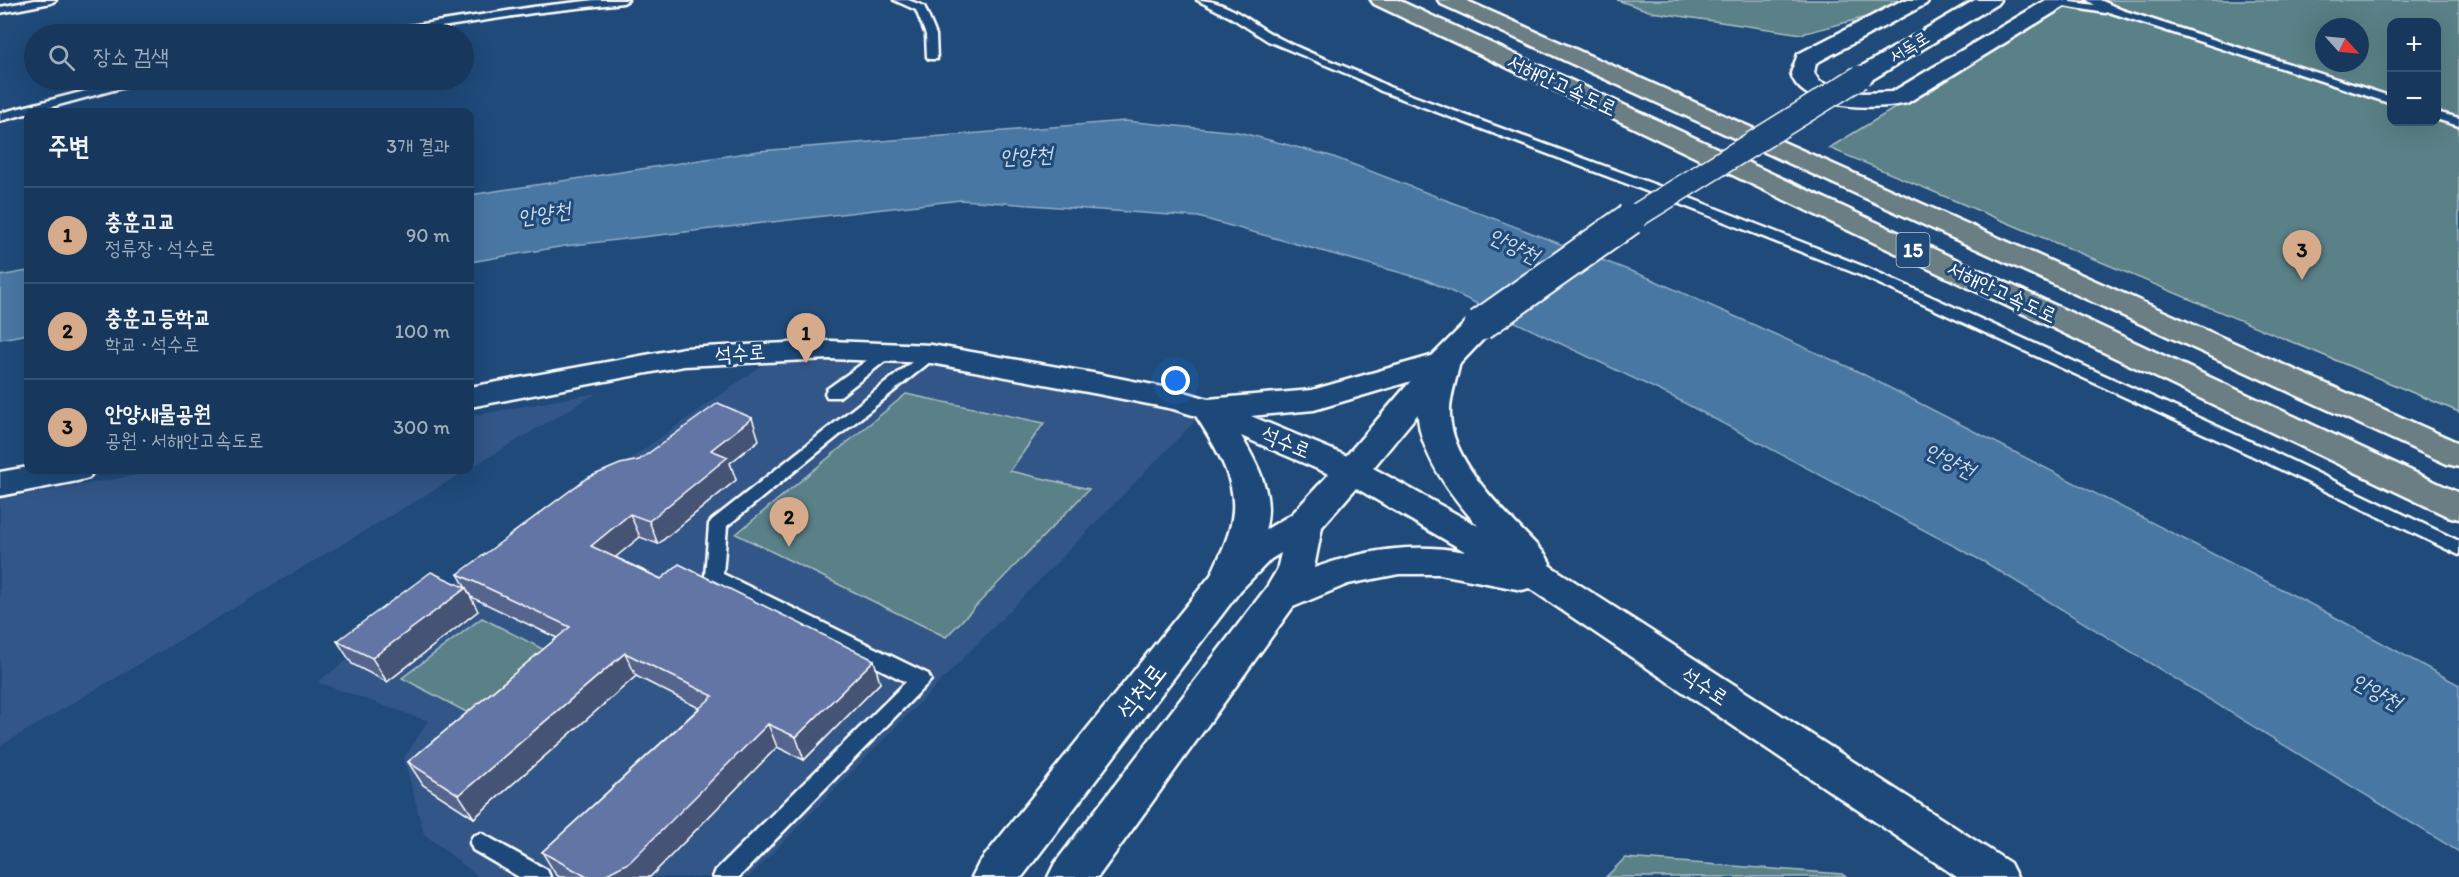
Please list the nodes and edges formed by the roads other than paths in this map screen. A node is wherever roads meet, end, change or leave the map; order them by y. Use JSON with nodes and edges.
{"nodes":[{"id":1,"x":51,"y":0,"type":"edge"},
{"id":2,"x":623,"y":0,"type":"edge"},
{"id":3,"x":899,"y":0,"type":"edge"},
{"id":4,"x":1202,"y":0,"type":"edge"},
{"id":5,"x":1382,"y":0,"type":"edge"},
{"id":6,"x":1448,"y":0,"type":"edge"},
{"id":7,"x":1919,"y":0,"type":"edge"},
{"id":8,"x":1990,"y":0,"type":"edge"},
{"id":9,"x":2092,"y":0,"type":"edge"},
{"id":10,"x":2060,"y":1,"type":"edge"},
{"id":11,"x":0,"y":10,"type":"edge"},
{"id":12,"x":2118,"y":12,"type":"junction"},
{"id":13,"x":442,"y":24,"type":"edge"},
{"id":14,"x":933,"y":57,"type":"dead end"},
{"id":15,"x":101,"y":90,"type":"edge"},
{"id":16,"x":2387,"y":99,"type":"edge"},
{"id":17,"x":34,"y":108,"type":"edge"},
{"id":18,"x":24,"y":111,"type":"edge"},
{"id":19,"x":0,"y":117,"type":"edge"},
{"id":20,"x":2441,"y":117,"type":"edge"},
{"id":21,"x":2459,"y":122,"type":"edge"},
{"id":22,"x":1480,"y":325,"type":"joint"},
{"id":23,"x":889,"y":351,"type":"junction"},
{"id":24,"x":931,"y":354,"type":"junction"},
{"id":25,"x":1445,"y":361,"type":"junction"},
{"id":26,"x":834,"y":393,"type":"dead end"},
{"id":27,"x":474,"y":396,"type":"edge"},
{"id":28,"x":1206,"y":409,"type":"junction"},
{"id":29,"x":2459,"y":456,"type":"edge"},
{"id":30,"x":1352,"y":471,"type":"junction"},
{"id":31,"x":54,"y":474,"type":"edge"},
{"id":32,"x":0,"y":484,"type":"edge"},
{"id":33,"x":2452,"y":504,"type":"edge"},
{"id":34,"x":1305,"y":523,"type":"junction"},
{"id":35,"x":2459,"y":549,"type":"edge"},
{"id":36,"x":1227,"y":581,"type":"junction"},
{"id":37,"x":1547,"y":581,"type":"junction"},
{"id":38,"x":1280,"y":597,"type":"junction"},
{"id":39,"x":481,"y":843,"type":"dead end"},
{"id":40,"x":539,"y":877,"type":"edge"},
{"id":41,"x":724,"y":877,"type":"edge"},
{"id":42,"x":994,"y":877,"type":"edge"},
{"id":43,"x":1071,"y":877,"type":"edge"},
{"id":44,"x":1994,"y":877,"type":"edge"}],
"edges":[{"from":1,"to":11,"type":"lane"},
{"from":2,"to":13,"type":"lane"},
{"from":3,"to":14,"type":"lane"},
{"from":4,"to":35,"type":"lane"},
{"from":5,"to":33,"type":"highway","name":"서해안고속도로","number":"15"},
{"from":6,"to":29,"type":"highway","name":"서해안고속도로","number":"15"},
{"from":7,"to":10,"type":"street"},
{"from":8,"to":22,"type":"street","name":"서독로","bridge":true},
{"from":9,"to":12,"type":"lane"},
{"from":10,"to":12,"type":"lane"},
{"from":12,"to":16,"type":"lane"},
{"from":15,"to":17,"type":"lane"},
{"from":18,"to":19,"type":"lane"},
{"from":20,"to":21,"type":"lane"},
{"from":22,"to":25,"type":"street","name":"석천로"},
{"from":23,"to":24,"type":"street","name":"석수로"},
{"from":23,"to":26,"type":"lane"},
{"from":23,"to":27,"type":"street","name":"석수로"},
{"from":24,"to":28,"type":"street","name":"석수로"},
{"from":24,"to":41,"type":"lane"},
{"from":25,"to":28,"type":"street"},
{"from":25,"to":30,"type":"street","name":"석천로"},
{"from":25,"to":37,"type":"street"},
{"from":28,"to":30,"type":"street","name":"석수로"},
{"from":28,"to":36,"type":"street"},
{"from":30,"to":34,"type":"street","name":"석천로"},
{"from":30,"to":37,"type":"street","name":"석수로"},
{"from":31,"to":32,"type":"street"},
{"from":34,"to":36,"type":"street","name":"석천로"},
{"from":34,"to":38,"type":"street"},
{"from":36,"to":42,"type":"street","name":"석천로"},
{"from":37,"to":38,"type":"street"},
{"from":37,"to":44,"type":"street","name":"석수로"},
{"from":38,"to":43,"type":"street"},
{"from":39,"to":40,"type":"lane"}]}
